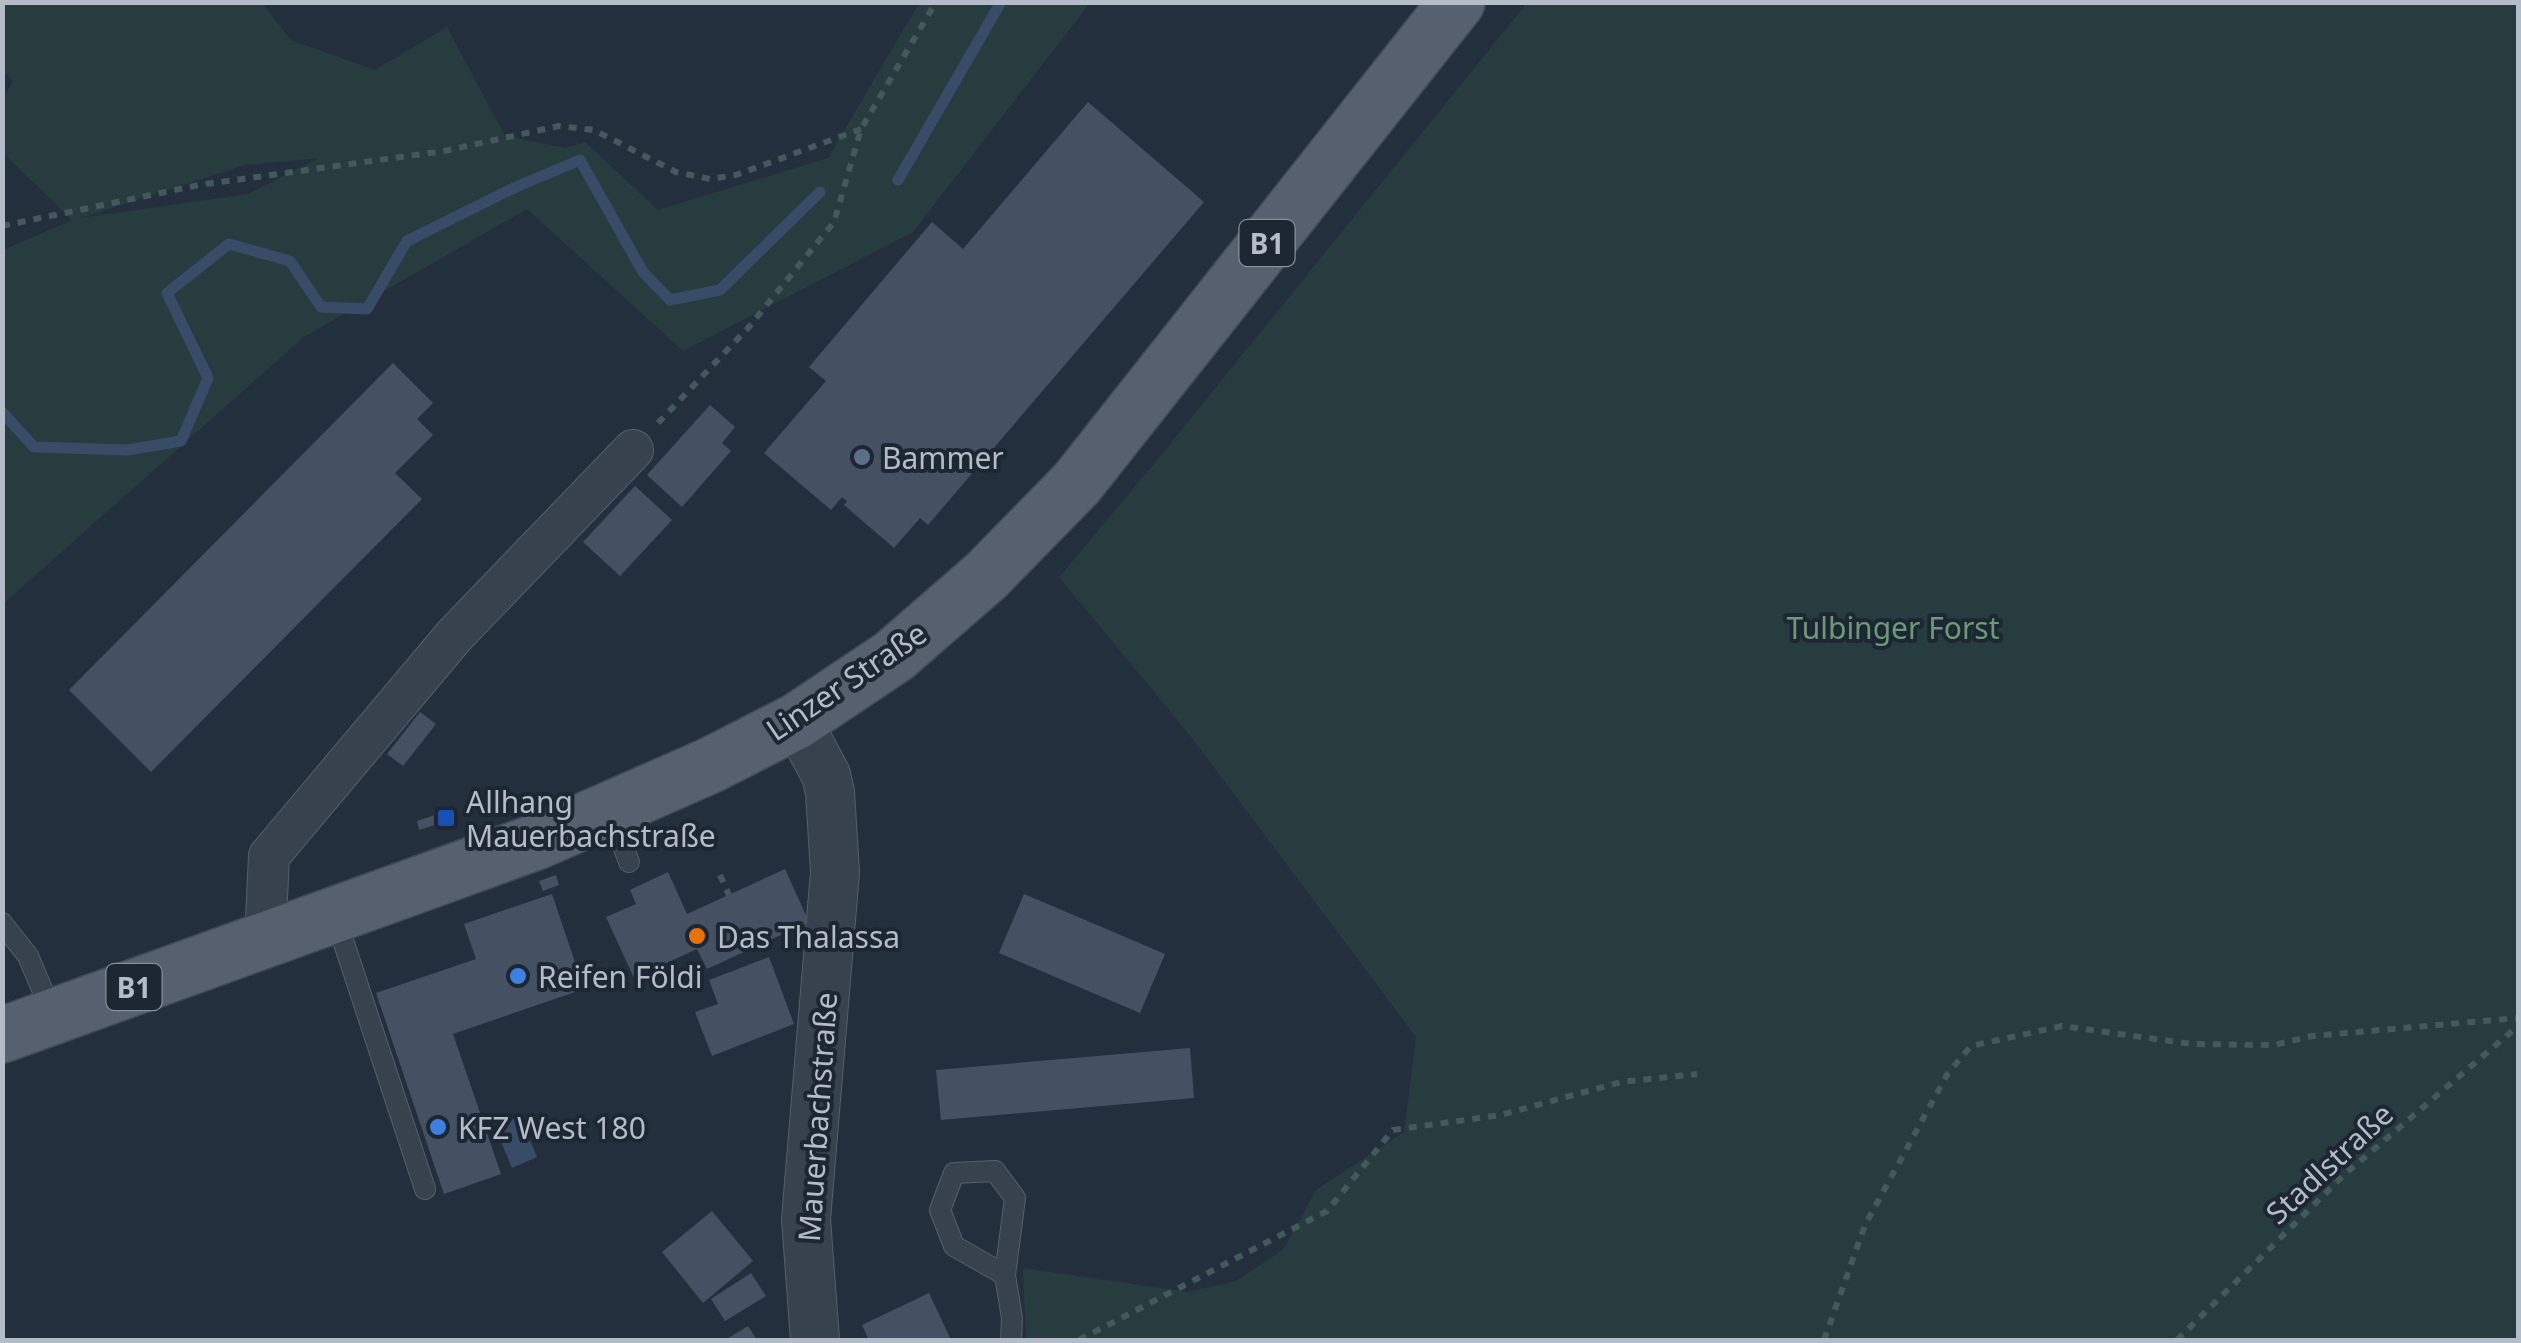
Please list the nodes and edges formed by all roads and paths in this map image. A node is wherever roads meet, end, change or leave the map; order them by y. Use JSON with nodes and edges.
{"nodes":[{"id":1,"x":936,"y":2,"type":"edge"},
{"id":2,"x":1457,"y":2,"type":"edge"},
{"id":3,"x":861,"y":129,"type":"junction"},
{"id":4,"x":2,"y":226,"type":"edge"},
{"id":5,"x":627,"y":445,"type":"joint"},
{"id":6,"x":797,"y":721,"type":"junction"},
{"id":7,"x":610,"y":811,"type":"junction"},
{"id":8,"x":629,"y":862,"type":"dead end"},
{"id":9,"x":720,"y":876,"type":"dead end"},
{"id":10,"x":728,"y":895,"type":"dead end"},
{"id":11,"x":334,"y":915,"type":"junction"},
{"id":12,"x":2,"y":924,"type":"edge"},
{"id":13,"x":265,"y":940,"type":"junction"},
{"id":14,"x":54,"y":1016,"type":"junction"},
{"id":15,"x":2518,"y":1018,"type":"edge"},
{"id":16,"x":2518,"y":1026,"type":"edge"},
{"id":17,"x":2,"y":1034,"type":"edge"},
{"id":18,"x":1697,"y":1074,"type":"dead end"},
{"id":19,"x":424,"y":1190,"type":"dead end"},
{"id":20,"x":1006,"y":1275,"type":"junction"},
{"id":21,"x":814,"y":1340,"type":"edge"},
{"id":22,"x":1011,"y":1340,"type":"edge"},
{"id":23,"x":1079,"y":1340,"type":"edge"},
{"id":24,"x":1824,"y":1340,"type":"edge"},
{"id":25,"x":2177,"y":1340,"type":"edge"}],
"edges":[{"from":1,"to":3,"type":"path"},
{"from":2,"to":6,"type":"main road","name":"Linzer Straße","number":"B1"},
{"from":3,"to":4,"type":"path"},
{"from":3,"to":5,"type":"path"},
{"from":5,"to":13,"type":"street"},
{"from":6,"to":7,"type":"main road","name":"Linzer Straße","number":"B1"},
{"from":6,"to":21,"type":"street","name":"Mauerbachstraße"},
{"from":7,"to":8,"type":"lane"},
{"from":7,"to":11,"type":"main road","name":"Linzer Straße","number":"B1"},
{"from":9,"to":10,"type":"path"},
{"from":11,"to":13,"type":"main road","name":"Linzer Straße","number":"B1"},
{"from":11,"to":19,"type":"lane"},
{"from":12,"to":14,"type":"lane"},
{"from":13,"to":14,"type":"main road","name":"Linzer Straße","number":"B1"},
{"from":14,"to":17,"type":"main road","name":"Linzer Straße","number":"B1"},
{"from":15,"to":24,"type":"path"},
{"from":16,"to":25,"type":"path","name":"Stadlstraße"},
{"from":18,"to":23,"type":"path"},
{"from":20,"to":20,"type":"lane"},
{"from":20,"to":22,"type":"lane"}]}
